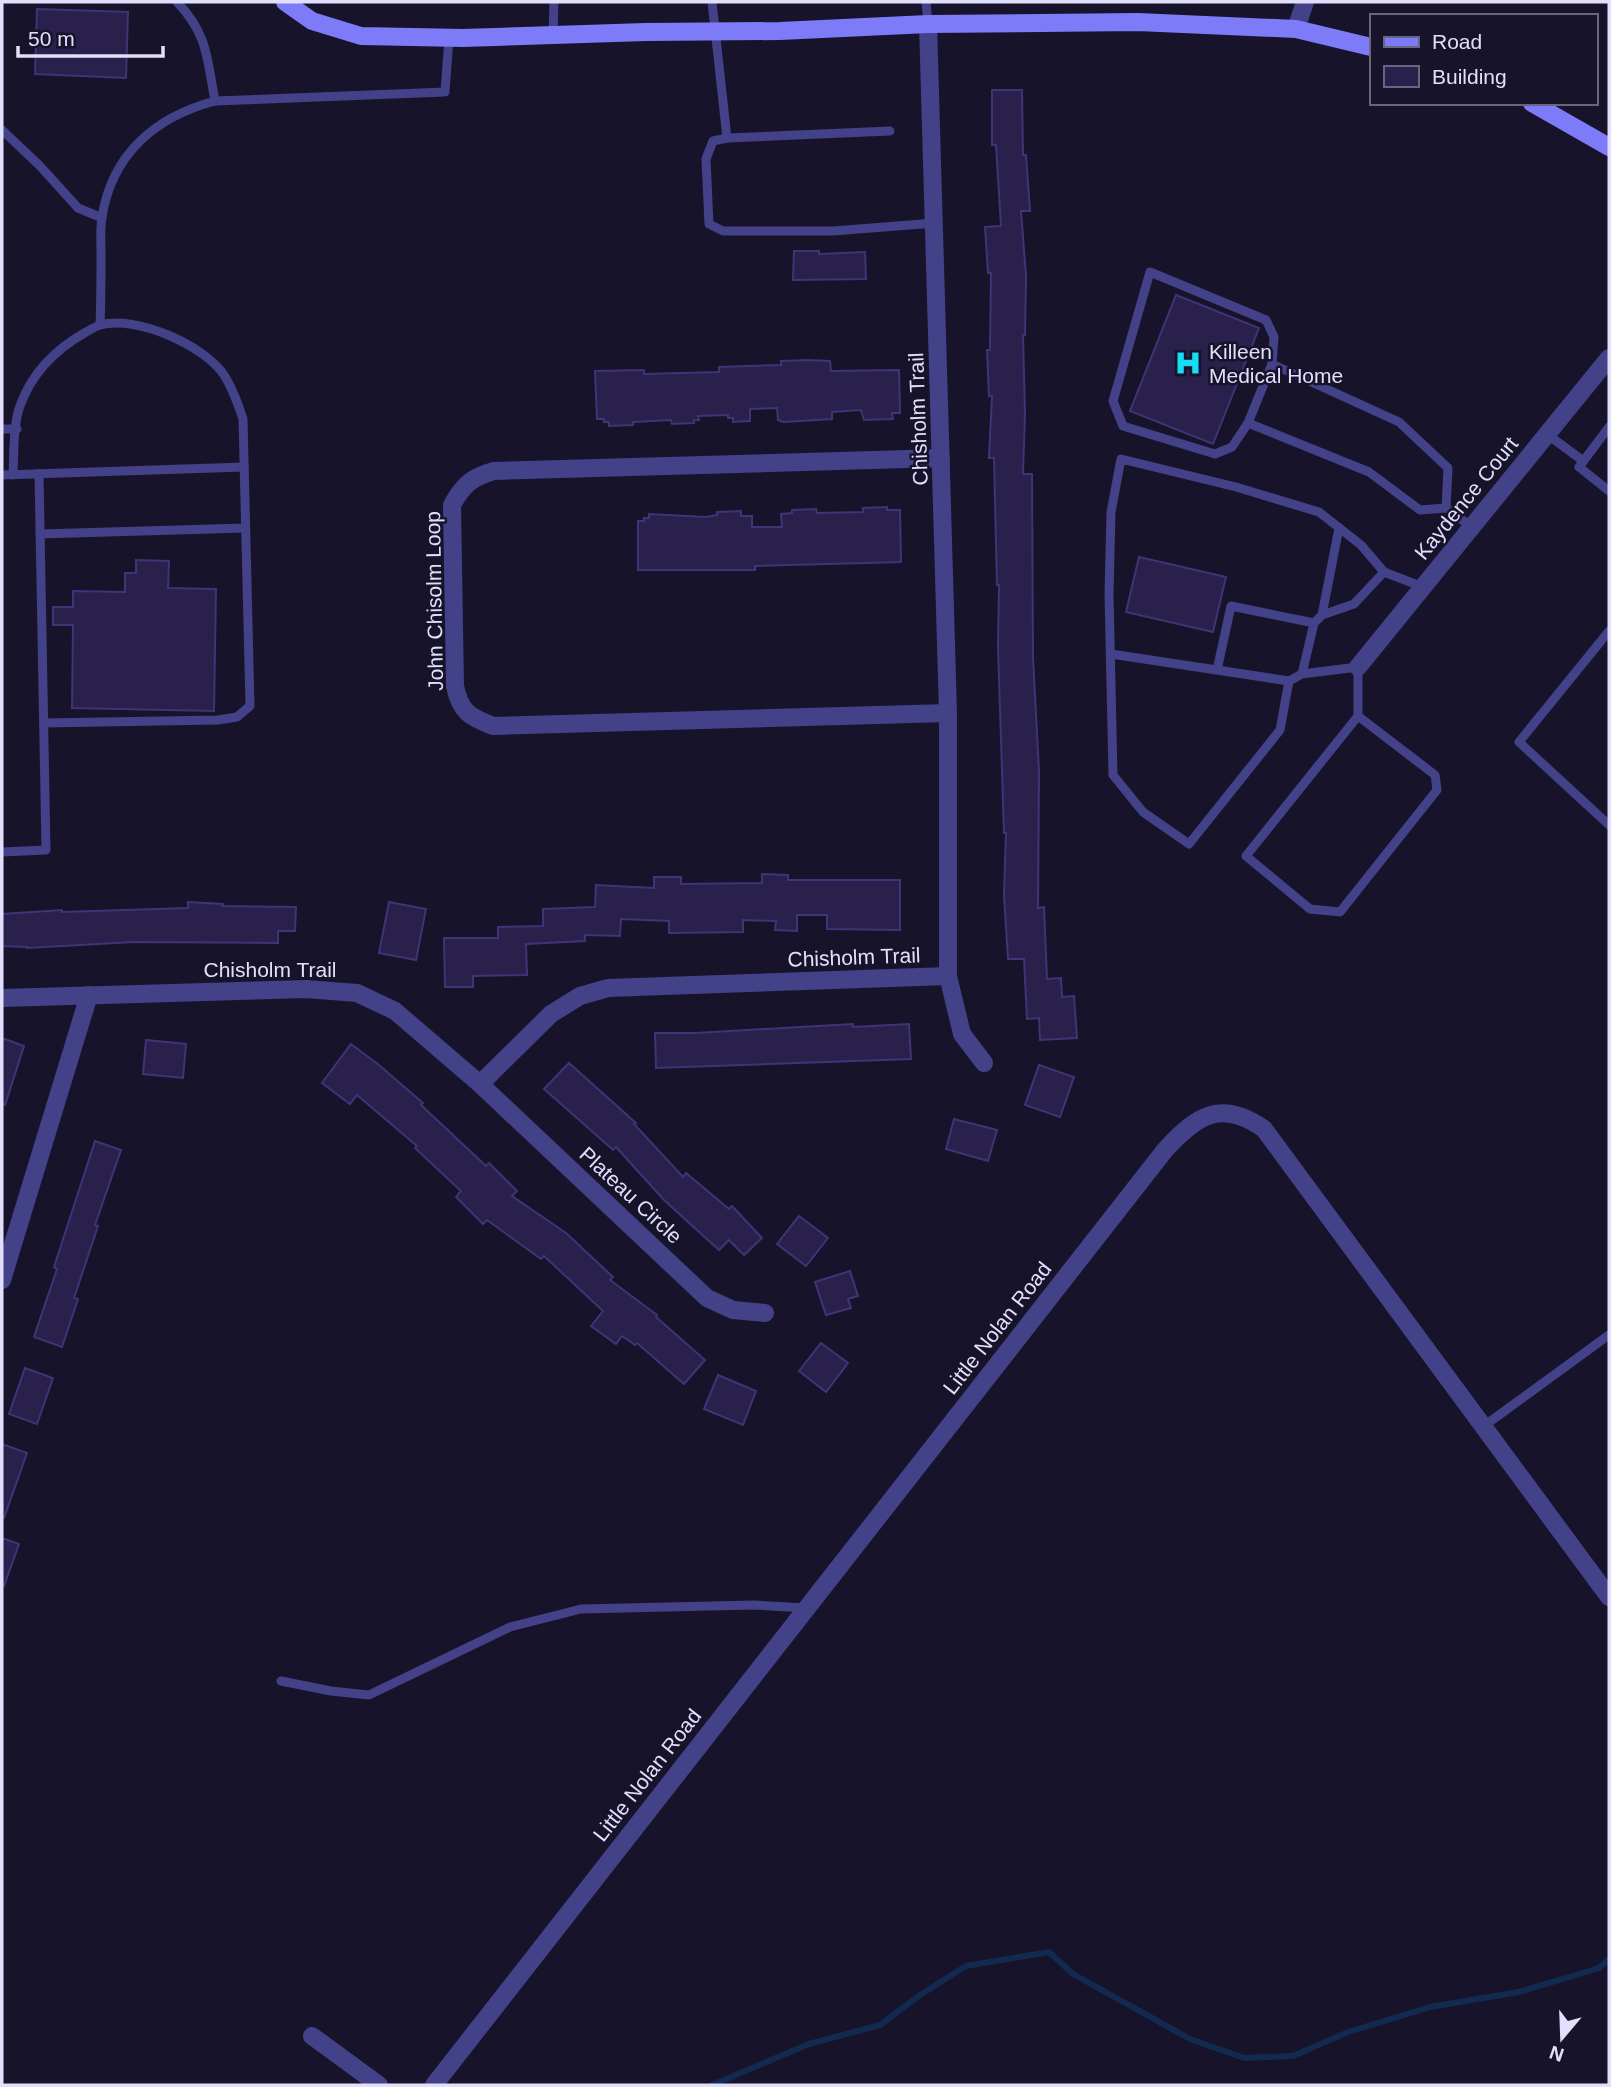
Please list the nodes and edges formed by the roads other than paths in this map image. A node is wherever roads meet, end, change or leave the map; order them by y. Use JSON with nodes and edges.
{"nodes":[{"id":1,"x":177,"y":2,"type":"edge"},
{"id":2,"x":285,"y":2,"type":"edge"},
{"id":3,"x":554,"y":2,"type":"edge"},
{"id":4,"x":712,"y":2,"type":"edge"},
{"id":5,"x":926,"y":2,"type":"edge"},
{"id":6,"x":1305,"y":2,"type":"edge"},
{"id":7,"x":928,"y":24,"type":"junction"},
{"id":8,"x":1296,"y":29,"type":"junction"},
{"id":9,"x":715,"y":33,"type":"junction"},
{"id":10,"x":554,"y":35,"type":"junction"},
{"id":11,"x":449,"y":37,"type":"junction"},
{"id":12,"x":1370,"y":47,"type":"edge"},
{"id":13,"x":215,"y":101,"type":"junction"},
{"id":14,"x":1536,"y":105,"type":"edge"},
{"id":15,"x":2,"y":130,"type":"edge"},
{"id":16,"x":890,"y":131,"type":"dead end"},
{"id":17,"x":727,"y":138,"type":"junction"},
{"id":18,"x":1609,"y":147,"type":"edge"},
{"id":19,"x":102,"y":218,"type":"junction"},
{"id":20,"x":935,"y":223,"type":"junction"},
{"id":21,"x":100,"y":325,"type":"junction"},
{"id":22,"x":1609,"y":358,"type":"edge"},
{"id":23,"x":1272,"y":364,"type":"junction"},
{"id":24,"x":1248,"y":422,"type":"junction"},
{"id":25,"x":1609,"y":427,"type":"edge"},
{"id":26,"x":2,"y":429,"type":"edge"},
{"id":27,"x":16,"y":429,"type":"junction"},
{"id":28,"x":1548,"y":435,"type":"junction"},
{"id":29,"x":941,"y":458,"type":"junction"},
{"id":30,"x":1582,"y":460,"type":"junction"},
{"id":31,"x":244,"y":467,"type":"junction"},
{"id":32,"x":39,"y":474,"type":"junction"},
{"id":33,"x":2,"y":475,"type":"edge"},
{"id":34,"x":13,"y":475,"type":"junction"},
{"id":35,"x":1609,"y":491,"type":"edge"},
{"id":36,"x":1446,"y":508,"type":"junction"},
{"id":37,"x":1472,"y":527,"type":"junction"},
{"id":38,"x":245,"y":528,"type":"junction"},
{"id":39,"x":1339,"y":528,"type":"junction"},
{"id":40,"x":40,"y":534,"type":"junction"},
{"id":41,"x":1384,"y":572,"type":"junction"},
{"id":42,"x":1423,"y":587,"type":"junction"},
{"id":43,"x":1322,"y":615,"type":"junction"},
{"id":44,"x":1314,"y":624,"type":"junction"},
{"id":45,"x":1609,"y":631,"type":"edge"},
{"id":46,"x":1111,"y":654,"type":"junction"},
{"id":47,"x":1357,"y":667,"type":"junction"},
{"id":48,"x":1217,"y":670,"type":"junction"},
{"id":49,"x":1302,"y":674,"type":"junction"},
{"id":50,"x":1289,"y":681,"type":"junction"},
{"id":51,"x":948,"y":713,"type":"junction"},
{"id":52,"x":1358,"y":716,"type":"junction"},
{"id":53,"x":44,"y":723,"type":"junction"},
{"id":54,"x":1609,"y":825,"type":"edge"},
{"id":55,"x":2,"y":852,"type":"edge"},
{"id":56,"x":948,"y":976,"type":"junction"},
{"id":57,"x":89,"y":995,"type":"junction"},
{"id":58,"x":2,"y":998,"type":"edge"},
{"id":59,"x":984,"y":1063,"type":"dead end"},
{"id":60,"x":480,"y":1084,"type":"junction"},
{"id":61,"x":2,"y":1280,"type":"edge"},
{"id":62,"x":765,"y":1313,"type":"dead end"},
{"id":63,"x":1609,"y":1335,"type":"edge"},
{"id":64,"x":1484,"y":1426,"type":"junction"},
{"id":65,"x":1609,"y":1597,"type":"edge"},
{"id":66,"x":806,"y":1608,"type":"junction"},
{"id":67,"x":281,"y":1681,"type":"dead end"},
{"id":68,"x":312,"y":2036,"type":"dead end"},
{"id":69,"x":379,"y":2085,"type":"edge"},
{"id":70,"x":434,"y":2085,"type":"edge"}],
"edges":[{"from":1,"to":13,"type":"lane"},
{"from":2,"to":11,"type":"main road"},
{"from":3,"to":10,"type":"lane"},
{"from":4,"to":9,"type":"lane"},
{"from":5,"to":7,"type":"lane"},
{"from":6,"to":8,"type":"street"},
{"from":7,"to":8,"type":"main road"},
{"from":7,"to":9,"type":"main road"},
{"from":7,"to":20,"type":"street","name":"Chisholm Trail"},
{"from":8,"to":12,"type":"main road"},
{"from":9,"to":10,"type":"main road"},
{"from":9,"to":17,"type":"lane"},
{"from":10,"to":11,"type":"main road"},
{"from":11,"to":13,"type":"lane"},
{"from":13,"to":19,"type":"lane"},
{"from":14,"to":18,"type":"main road"},
{"from":15,"to":19,"type":"lane"},
{"from":16,"to":17,"type":"lane"},
{"from":17,"to":20,"type":"lane"},
{"from":19,"to":21,"type":"lane"},
{"from":20,"to":29,"type":"street","name":"Chisholm Trail"},
{"from":21,"to":27,"type":"lane"},
{"from":21,"to":31,"type":"lane"},
{"from":22,"to":28,"type":"street","name":"Kaydence Court"},
{"from":23,"to":24,"type":"lane"},
{"from":23,"to":24,"type":"lane"},
{"from":23,"to":36,"type":"lane"},
{"from":24,"to":36,"type":"lane"},
{"from":25,"to":30,"type":"lane"},
{"from":26,"to":27,"type":"lane"},
{"from":27,"to":34,"type":"lane"},
{"from":28,"to":30,"type":"lane"},
{"from":28,"to":37,"type":"street","name":"Kaydence Court"},
{"from":29,"to":51,"type":"street","name":"Chisholm Trail"},
{"from":29,"to":51,"type":"street","name":"John Chisolm Loop"},
{"from":30,"to":35,"type":"lane"},
{"from":31,"to":32,"type":"lane"},
{"from":31,"to":38,"type":"lane"},
{"from":32,"to":34,"type":"lane"},
{"from":32,"to":40,"type":"lane"},
{"from":33,"to":34,"type":"lane"},
{"from":36,"to":37,"type":"lane"},
{"from":37,"to":42,"type":"street","name":"Kaydence Court"},
{"from":38,"to":40,"type":"lane"},
{"from":38,"to":53,"type":"lane"},
{"from":39,"to":41,"type":"lane"},
{"from":39,"to":43,"type":"lane"},
{"from":39,"to":46,"type":"lane"},
{"from":40,"to":53,"type":"lane"},
{"from":41,"to":42,"type":"lane"},
{"from":41,"to":43,"type":"lane"},
{"from":42,"to":47,"type":"street","name":"Kaydence Court"},
{"from":43,"to":44,"type":"lane"},
{"from":44,"to":48,"type":"lane"},
{"from":44,"to":49,"type":"lane"},
{"from":45,"to":54,"type":"lane"},
{"from":46,"to":48,"type":"lane"},
{"from":46,"to":50,"type":"lane"},
{"from":47,"to":49,"type":"lane"},
{"from":47,"to":52,"type":"lane"},
{"from":48,"to":50,"type":"lane"},
{"from":49,"to":50,"type":"lane"},
{"from":51,"to":56,"type":"street","name":"Chisholm Trail"},
{"from":52,"to":52,"type":"lane"},
{"from":53,"to":55,"type":"lane"},
{"from":56,"to":59,"type":"street"},
{"from":56,"to":60,"type":"street","name":"Chisholm Trail"},
{"from":57,"to":58,"type":"street","name":"Chisholm Trail"},
{"from":57,"to":60,"type":"street","name":"Chisholm Trail"},
{"from":57,"to":61,"type":"street"},
{"from":60,"to":62,"type":"street","name":"Plateau Circle"},
{"from":63,"to":64,"type":"lane"},
{"from":64,"to":65,"type":"street","name":"Little Nolan Road"},
{"from":64,"to":66,"type":"street","name":"Little Nolan Road"},
{"from":66,"to":67,"type":"lane"},
{"from":66,"to":70,"type":"street","name":"Little Nolan Road"},
{"from":68,"to":69,"type":"street"}]}
